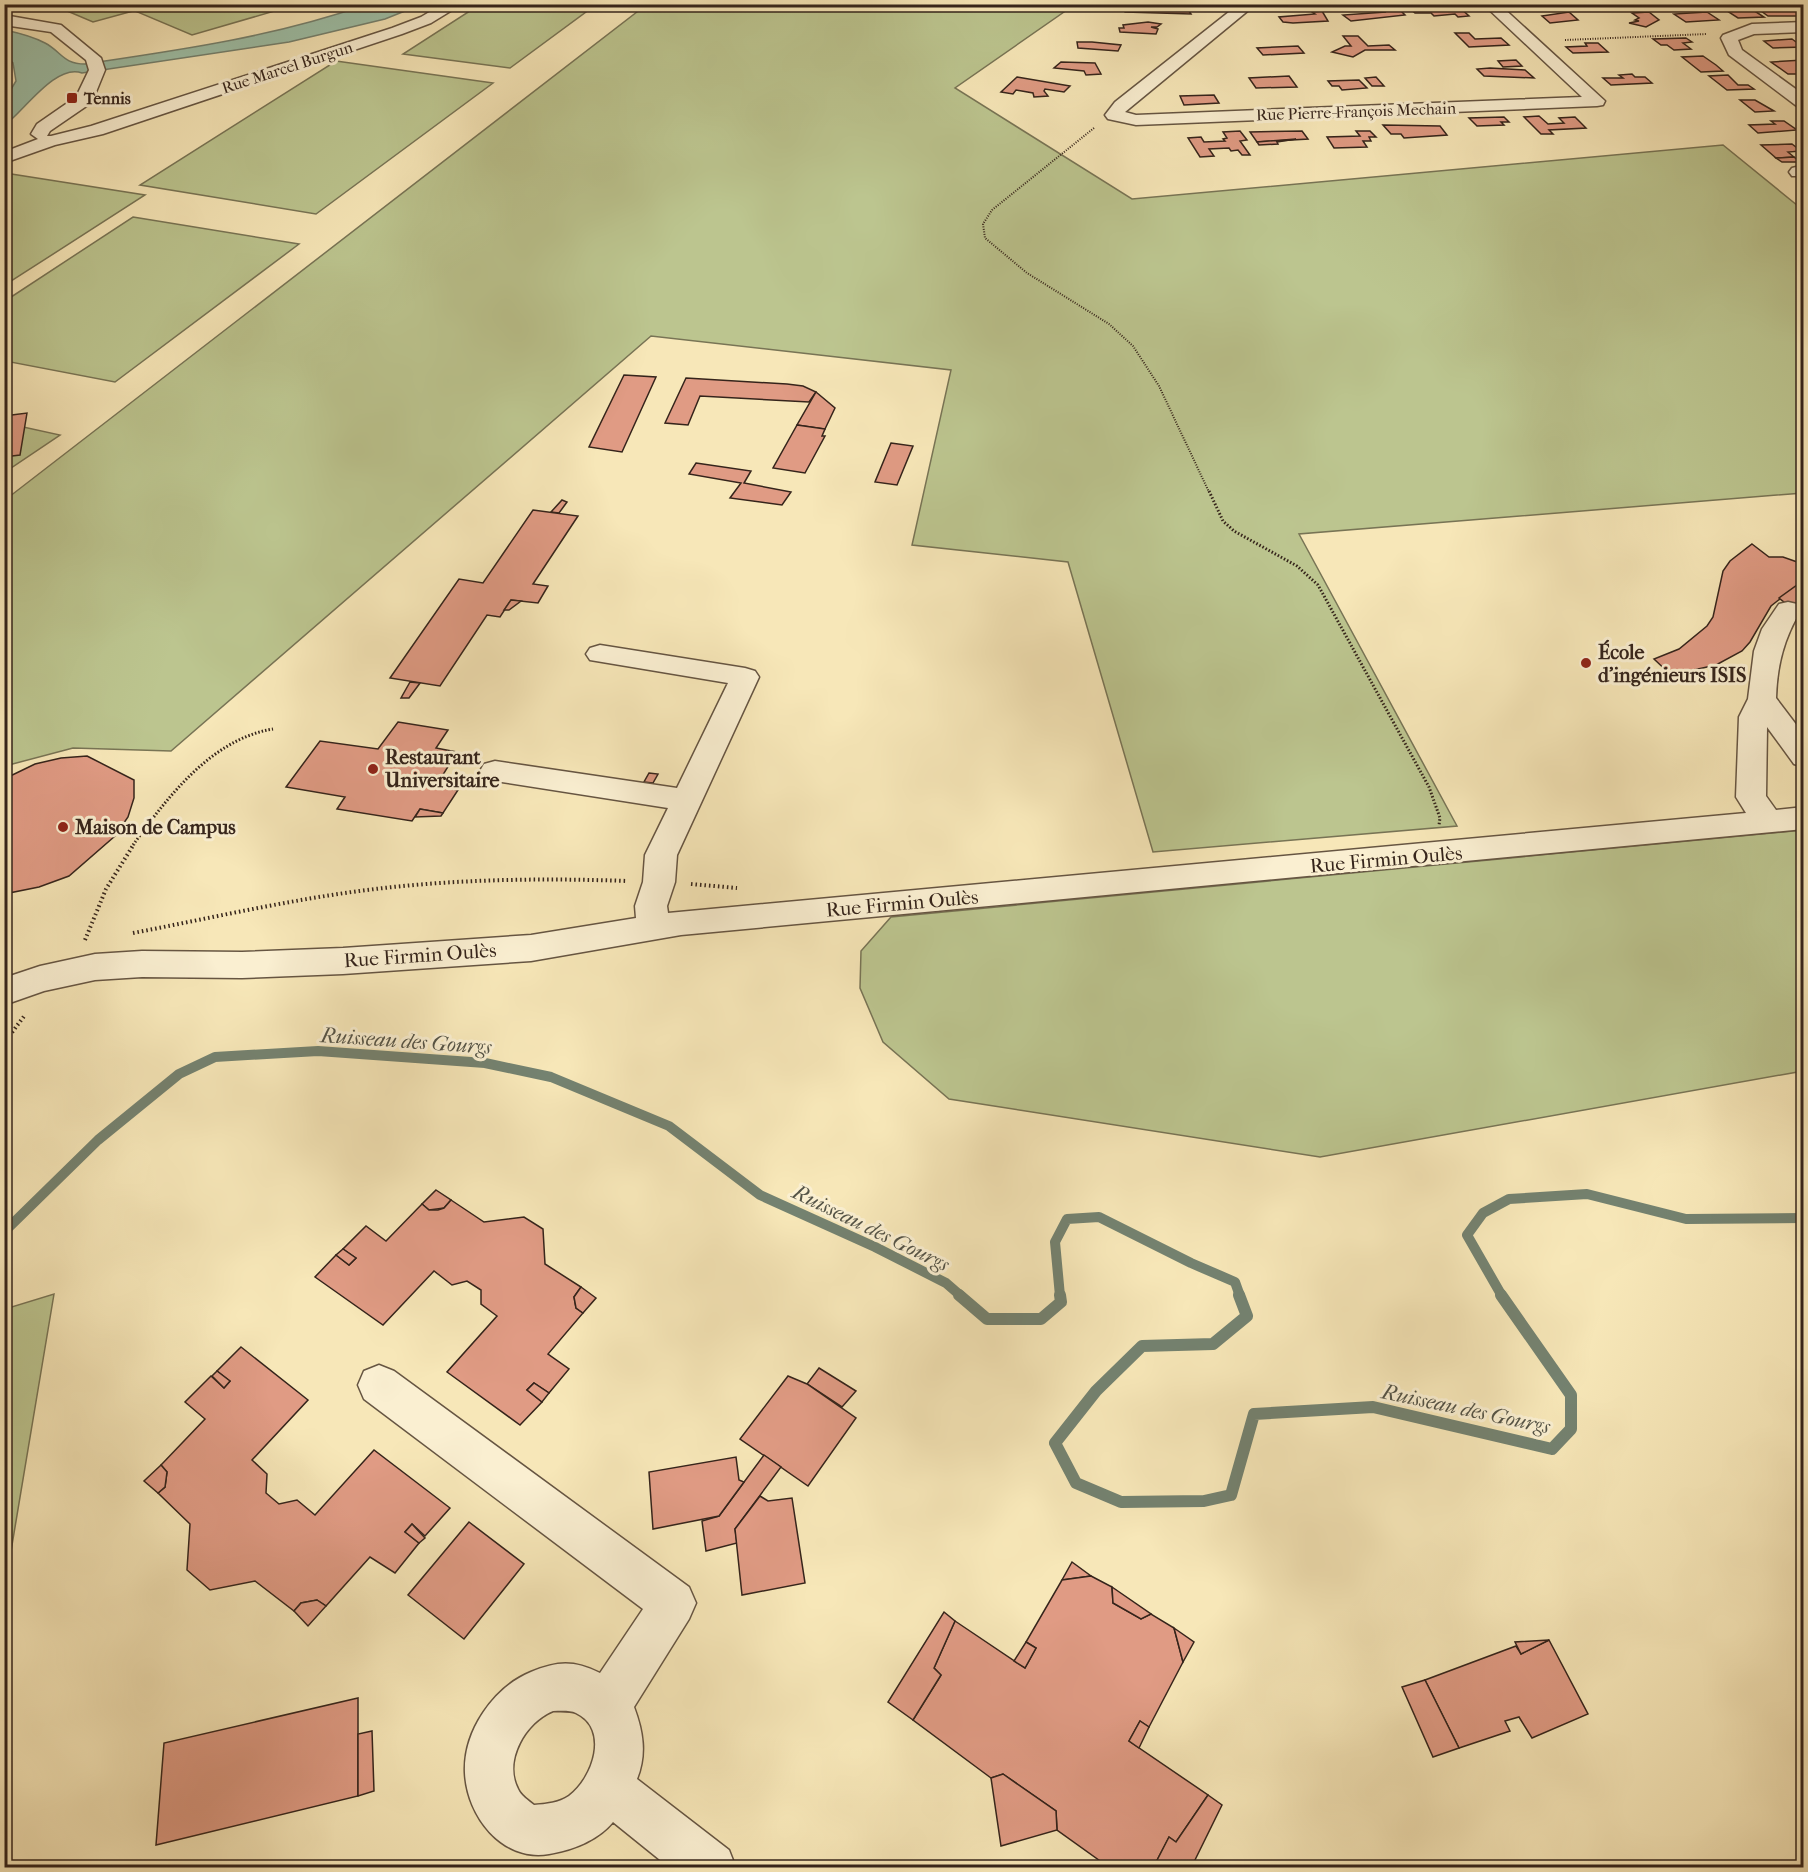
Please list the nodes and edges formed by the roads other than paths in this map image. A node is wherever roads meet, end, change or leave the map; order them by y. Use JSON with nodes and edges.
{"nodes":[{"id":1,"x":455,"y":4,"type":"edge"},
{"id":2,"x":1249,"y":4,"type":"edge"},
{"id":3,"x":1490,"y":4,"type":"edge"},
{"id":4,"x":4,"y":20,"type":"edge"},
{"id":5,"x":1803,"y":27,"type":"edge"},
{"id":6,"x":1803,"y":103,"type":"edge"},
{"id":7,"x":50,"y":136,"type":"junction"},
{"id":8,"x":4,"y":152,"type":"edge"},
{"id":9,"x":4,"y":158,"type":"edge"},
{"id":10,"x":1788,"y":610,"type":"dead end"},
{"id":11,"x":600,"y":654,"type":"dead end"},
{"id":12,"x":1762,"y":699,"type":"junction"},
{"id":13,"x":1803,"y":757,"type":"edge"},
{"id":14,"x":495,"y":771,"type":"dead end"},
{"id":15,"x":686,"y":800,"type":"junction"},
{"id":16,"x":1803,"y":819,"type":"edge"},
{"id":17,"x":1768,"y":822,"type":"junction"},
{"id":18,"x":653,"y":927,"type":"junction"},
{"id":19,"x":4,"y":992,"type":"edge"},
{"id":20,"x":379,"y":1385,"type":"dead end"},
{"id":21,"x":606,"y":1707,"type":"junction"},
{"id":22,"x":610,"y":1789,"type":"junction"},
{"id":23,"x":711,"y":1868,"type":"edge"}],
"edges":[{"from":1,"to":7,"type":"street","name":"Rue Marcel Burgun"},
{"from":2,"to":3,"type":"street","name":"Rue Pierre-François Mechain"},
{"from":4,"to":7,"type":"street"},
{"from":5,"to":6,"type":"street"},
{"from":7,"to":8,"type":"street"},
{"from":7,"to":9,"type":"street"},
{"from":10,"to":12,"type":"street"},
{"from":11,"to":15,"type":"street"},
{"from":12,"to":13,"type":"street"},
{"from":12,"to":17,"type":"street"},
{"from":14,"to":15,"type":"street"},
{"from":15,"to":18,"type":"street"},
{"from":16,"to":17,"type":"street","name":"Rue Firmin Oulès"},
{"from":17,"to":18,"type":"street","name":"Rue Firmin Oulès"},
{"from":18,"to":19,"type":"street","name":"Rue Firmin Oulès"},
{"from":20,"to":21,"type":"street"},
{"from":21,"to":22,"type":"street"},
{"from":21,"to":22,"type":"street"},
{"from":22,"to":23,"type":"street"}]}
